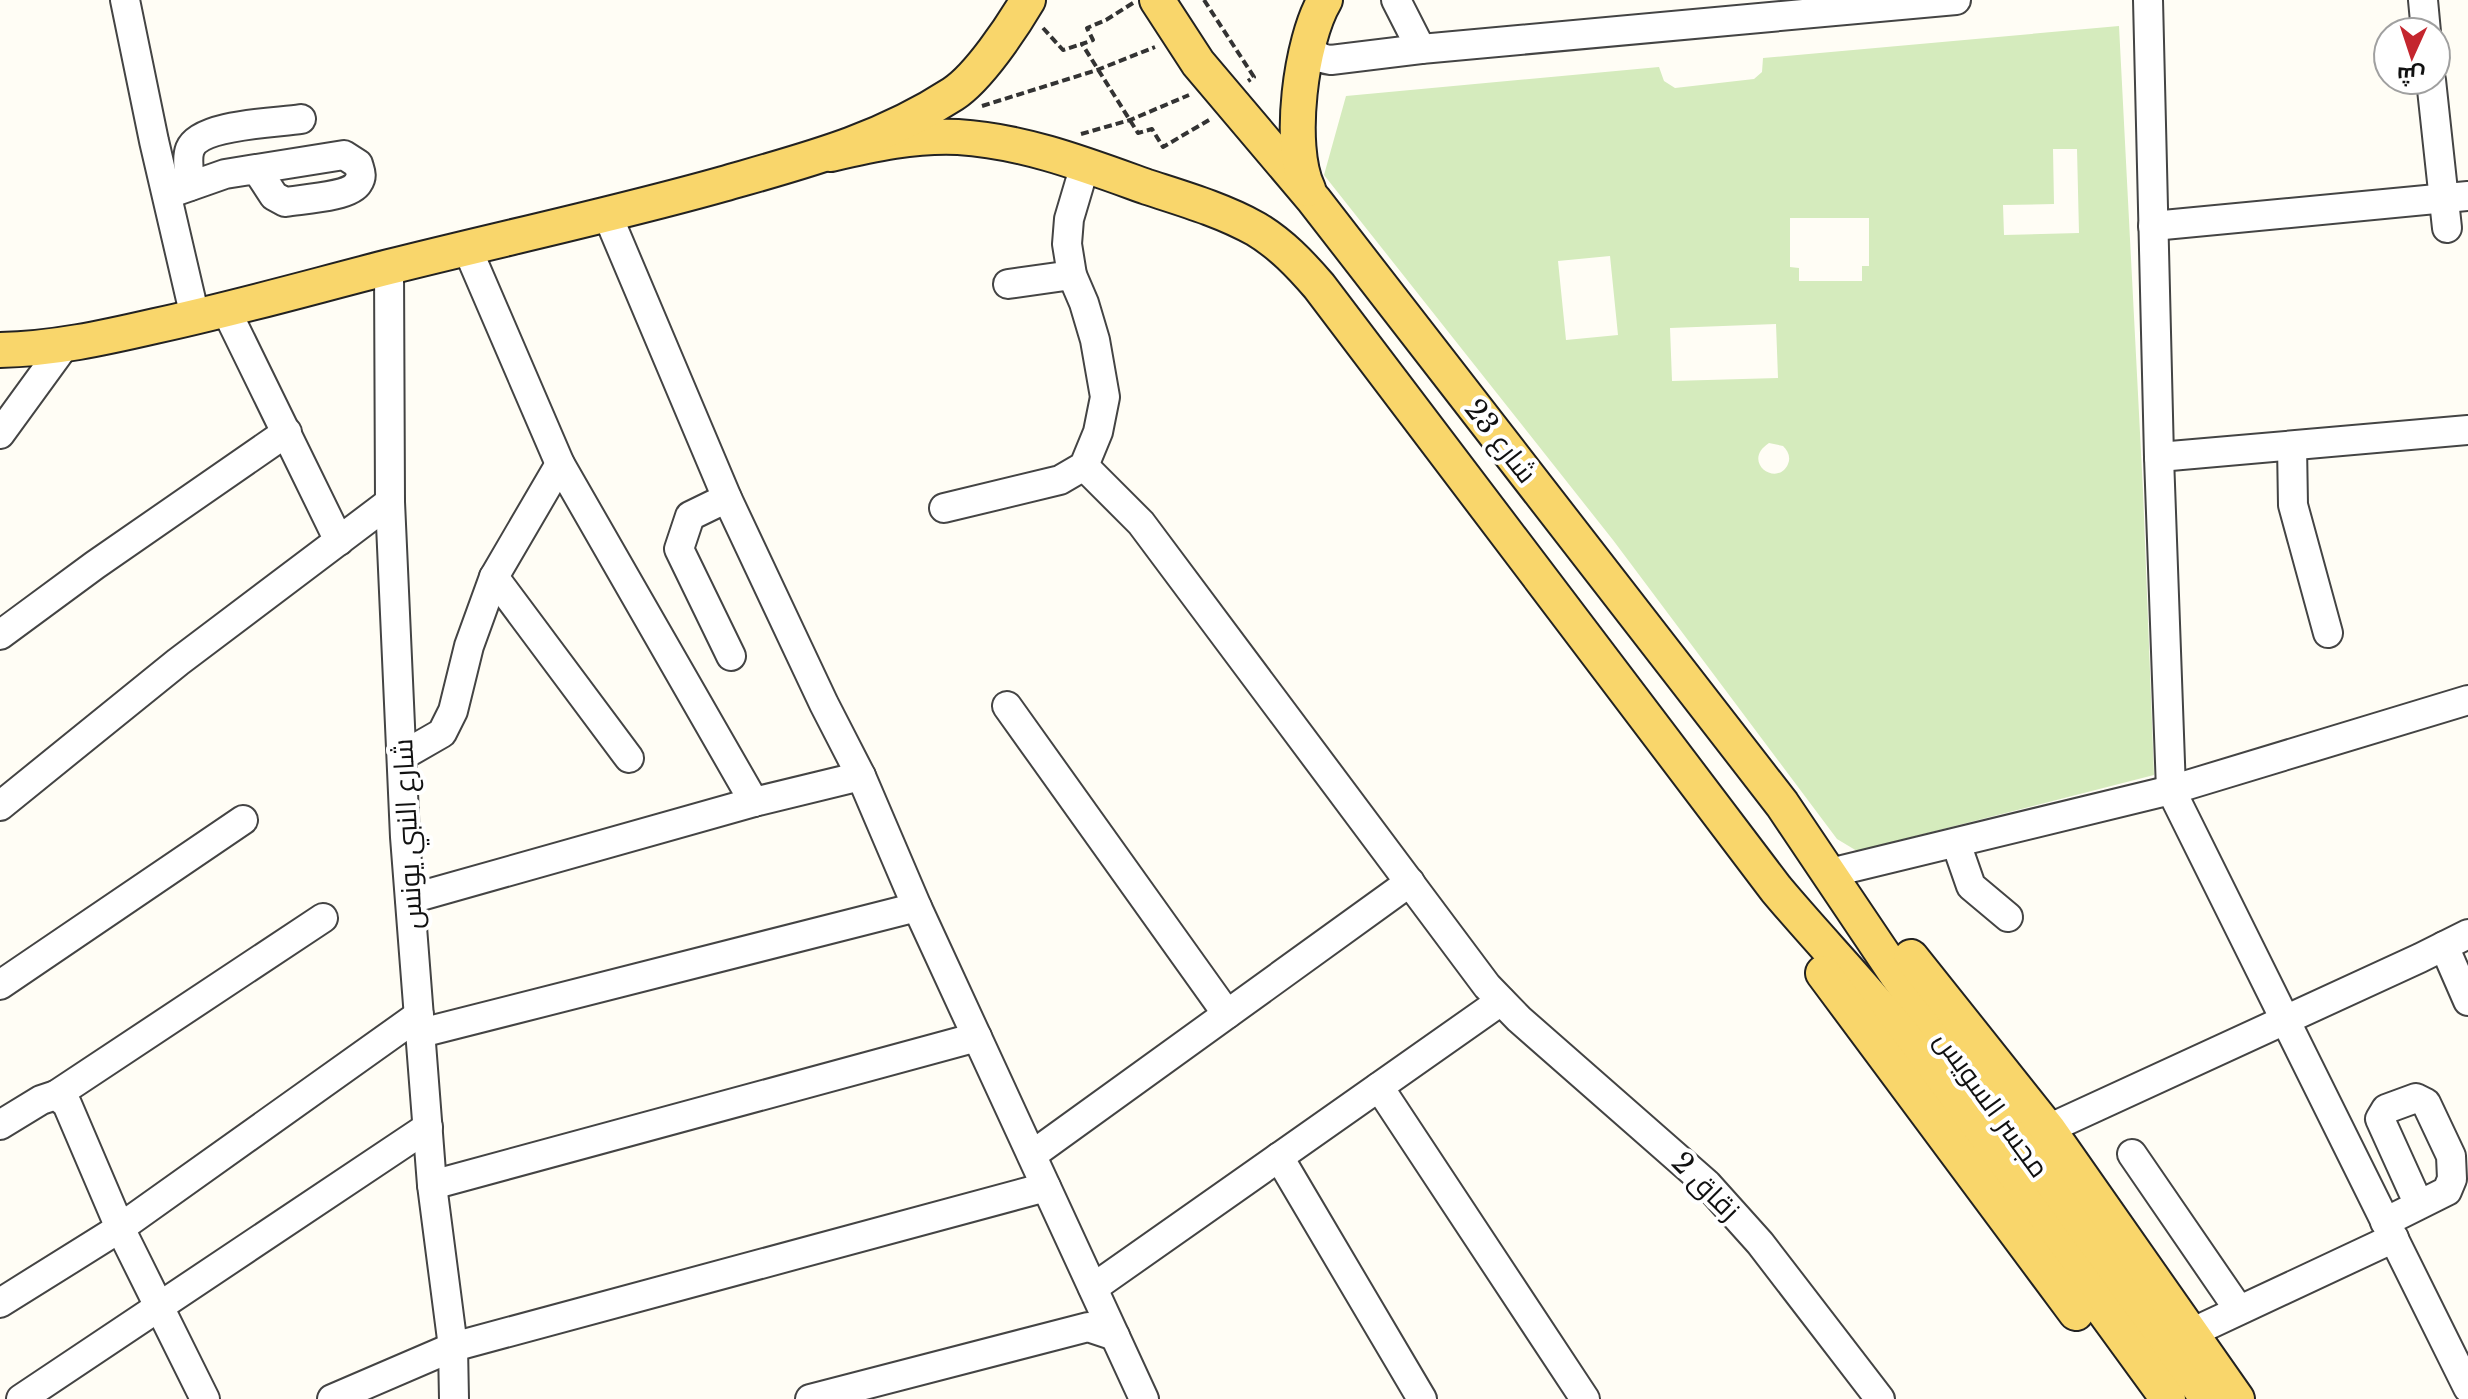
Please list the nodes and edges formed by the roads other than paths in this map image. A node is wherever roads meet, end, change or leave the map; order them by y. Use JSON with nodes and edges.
{"nodes":[{"id":1,"x":125,"y":0,"type":"edge"},
{"id":2,"x":1157,"y":0,"type":"edge"},
{"id":3,"x":1325,"y":0,"type":"edge"},
{"id":4,"x":1396,"y":0,"type":"edge"},
{"id":5,"x":1956,"y":0,"type":"edge"},
{"id":6,"x":2148,"y":0,"type":"edge"},
{"id":7,"x":1026,"y":4,"type":"edge"},
{"id":8,"x":1311,"y":33,"type":"junction"},
{"id":9,"x":1421,"y":49,"type":"junction"},
{"id":10,"x":2434,"y":96,"type":"edge"},
{"id":11,"x":301,"y":119,"type":"dead end"},
{"id":12,"x":1082,"y":150,"type":"junction"},
{"id":13,"x":831,"y":154,"type":"junction"},
{"id":14,"x":257,"y":170,"type":"dead end"},
{"id":15,"x":179,"y":190,"type":"junction"},
{"id":16,"x":2455,"y":197,"type":"edge"},
{"id":17,"x":1314,"y":200,"type":"junction"},
{"id":18,"x":607,"y":214,"type":"junction"},
{"id":19,"x":2153,"y":226,"type":"junction"},
{"id":20,"x":2447,"y":228,"type":"dead end"},
{"id":21,"x":467,"y":248,"type":"junction"},
{"id":22,"x":389,"y":267,"type":"junction"},
{"id":23,"x":1072,"y":275,"type":"junction"},
{"id":24,"x":1008,"y":284,"type":"dead end"},
{"id":25,"x":211,"y":314,"type":"junction"},
{"id":26,"x":64,"y":346,"type":"junction"},
{"id":27,"x":0,"y":350,"type":"edge"},
{"id":28,"x":2468,"y":430,"type":"edge"},
{"id":29,"x":287,"y":432,"type":"junction"},
{"id":30,"x":0,"y":434,"type":"edge"},
{"id":31,"x":2292,"y":446,"type":"junction"},
{"id":32,"x":2159,"y":457,"type":"junction"},
{"id":33,"x":560,"y":464,"type":"junction"},
{"id":34,"x":1084,"y":466,"type":"junction"},
{"id":35,"x":727,"y":498,"type":"junction"},
{"id":36,"x":390,"y":502,"type":"junction"},
{"id":37,"x":944,"y":508,"type":"dead end"},
{"id":38,"x":339,"y":541,"type":"junction"},
{"id":39,"x":494,"y":577,"type":"junction"},
{"id":40,"x":2328,"y":633,"type":"dead end"},
{"id":41,"x":0,"y":635,"type":"edge"},
{"id":42,"x":731,"y":656,"type":"dead end"},
{"id":43,"x":2468,"y":700,"type":"edge"},
{"id":44,"x":1007,"y":706,"type":"dead end"},
{"id":45,"x":402,"y":756,"type":"junction"},
{"id":46,"x":629,"y":758,"type":"dead end"},
{"id":47,"x":861,"y":776,"type":"junction"},
{"id":48,"x":2171,"y":790,"type":"junction"},
{"id":49,"x":754,"y":802,"type":"junction"},
{"id":50,"x":1782,"y":804,"type":"junction"},
{"id":51,"x":0,"y":806,"type":"edge"},
{"id":52,"x":243,"y":820,"type":"dead end"},
{"id":53,"x":1730,"y":829,"type":"junction"},
{"id":54,"x":1956,"y":843,"type":"junction"},
{"id":55,"x":1842,"y":870,"type":"junction"},
{"id":56,"x":1410,"y":882,"type":"junction"},
{"id":57,"x":410,"y":899,"type":"junction"},
{"id":58,"x":917,"y":907,"type":"junction"},
{"id":59,"x":2008,"y":917,"type":"dead end"},
{"id":60,"x":323,"y":918,"type":"dead end"},
{"id":61,"x":2456,"y":940,"type":"edge"},
{"id":62,"x":2,"y":980,"type":"edge"},
{"id":63,"x":1501,"y":1001,"type":"junction"},
{"id":64,"x":2468,"y":1001,"type":"edge"},
{"id":65,"x":1227,"y":1014,"type":"junction"},
{"id":66,"x":2285,"y":1021,"type":"junction"},
{"id":67,"x":1913,"y":1023,"type":"junction"},
{"id":68,"x":420,"y":1024,"type":"junction"},
{"id":69,"x":977,"y":1037,"type":"junction"},
{"id":70,"x":1379,"y":1087,"type":"junction"},
{"id":71,"x":56,"y":1095,"type":"junction"},
{"id":72,"x":0,"y":1125,"type":"edge"},
{"id":73,"x":428,"y":1127,"type":"junction"},
{"id":74,"x":2048,"y":1129,"type":"junction"},
{"id":75,"x":2132,"y":1154,"type":"dead end"},
{"id":76,"x":1032,"y":1155,"type":"junction"},
{"id":77,"x":1279,"y":1157,"type":"junction"},
{"id":78,"x":432,"y":1185,"type":"junction"},
{"id":79,"x":1046,"y":1187,"type":"junction"},
{"id":80,"x":2419,"y":1205,"type":"dead end"},
{"id":81,"x":120,"y":1228,"type":"junction"},
{"id":82,"x":2390,"y":1230,"type":"junction"},
{"id":83,"x":1093,"y":1288,"type":"junction"},
{"id":84,"x":0,"y":1303,"type":"edge"},
{"id":85,"x":159,"y":1306,"type":"junction"},
{"id":86,"x":2239,"y":1310,"type":"junction"},
{"id":87,"x":2191,"y":1333,"type":"junction"},
{"id":88,"x":1115,"y":1336,"type":"junction"},
{"id":89,"x":453,"y":1347,"type":"junction"},
{"id":90,"x":2468,"y":1388,"type":"edge"},
{"id":91,"x":21,"y":1399,"type":"edge"},
{"id":92,"x":205,"y":1399,"type":"edge"},
{"id":93,"x":332,"y":1399,"type":"edge"},
{"id":94,"x":454,"y":1399,"type":"edge"},
{"id":95,"x":810,"y":1399,"type":"edge"},
{"id":96,"x":1144,"y":1399,"type":"edge"},
{"id":97,"x":1422,"y":1399,"type":"edge"},
{"id":98,"x":1585,"y":1399,"type":"edge"},
{"id":99,"x":1880,"y":1399,"type":"edge"},
{"id":100,"x":2140,"y":1399,"type":"edge"},
{"id":101,"x":2168,"y":1399,"type":"edge"},
{"id":102,"x":2208,"y":1399,"type":"edge"},
{"id":103,"x":2237,"y":1399,"type":"edge"}],
"edges":[{"from":1,"to":15,"type":"street"},
{"from":2,"to":17,"type":"main road","name":"شارع 23"},
{"from":3,"to":8,"type":"main road"},
{"from":4,"to":9,"type":"street"},
{"from":5,"to":9,"type":"street"},
{"from":6,"to":19,"type":"street"},
{"from":7,"to":13,"type":"main road"},
{"from":8,"to":9,"type":"street"},
{"from":8,"to":17,"type":"main road"},
{"from":10,"to":16,"type":"street"},
{"from":11,"to":15,"type":"street"},
{"from":12,"to":13,"type":"main road","name":"شارع 23"},
{"from":12,"to":23,"type":"street"},
{"from":12,"to":53,"type":"main road","name":"شارع 23"},
{"from":13,"to":18,"type":"main road"},
{"from":14,"to":15,"type":"street"},
{"from":15,"to":25,"type":"street"},
{"from":16,"to":19,"type":"street"},
{"from":16,"to":20,"type":"street"},
{"from":17,"to":50,"type":"main road","name":"شارع 23"},
{"from":18,"to":21,"type":"main road"},
{"from":18,"to":35,"type":"street"},
{"from":19,"to":32,"type":"street"},
{"from":21,"to":22,"type":"main road"},
{"from":21,"to":33,"type":"street"},
{"from":22,"to":25,"type":"main road"},
{"from":22,"to":36,"type":"street","name":"شارع النبي يونس"},
{"from":23,"to":24,"type":"street"},
{"from":23,"to":34,"type":"street"},
{"from":25,"to":26,"type":"main road"},
{"from":25,"to":29,"type":"street"},
{"from":26,"to":27,"type":"main road"},
{"from":26,"to":30,"type":"street"},
{"from":28,"to":31,"type":"street"},
{"from":29,"to":38,"type":"street"},
{"from":29,"to":41,"type":"street"},
{"from":31,"to":32,"type":"street"},
{"from":31,"to":40,"type":"street"},
{"from":32,"to":48,"type":"street"},
{"from":33,"to":39,"type":"street"},
{"from":33,"to":49,"type":"street"},
{"from":34,"to":37,"type":"street"},
{"from":34,"to":56,"type":"street","name":"زقاق 2"},
{"from":35,"to":42,"type":"street"},
{"from":35,"to":47,"type":"street"},
{"from":36,"to":38,"type":"street"},
{"from":36,"to":45,"type":"street","name":"شارع النبي يونس"},
{"from":38,"to":51,"type":"street"},
{"from":39,"to":45,"type":"street"},
{"from":39,"to":46,"type":"street"},
{"from":43,"to":48,"type":"street"},
{"from":44,"to":65,"type":"street"},
{"from":45,"to":57,"type":"street","name":"شارع النبي يونس"},
{"from":47,"to":49,"type":"street"},
{"from":47,"to":58,"type":"street"},
{"from":48,"to":54,"type":"street"},
{"from":48,"to":66,"type":"street"},
{"from":49,"to":57,"type":"street"},
{"from":50,"to":55,"type":"main road"},
{"from":50,"to":67,"type":"main road","name":"مجسر السويس"},
{"from":52,"to":62,"type":"street"},
{"from":53,"to":67,"type":"main road","name":"مجسر السويس"},
{"from":53,"to":100,"type":"main road"},
{"from":54,"to":55,"type":"street"},
{"from":54,"to":59,"type":"street"},
{"from":55,"to":74,"type":"main road"},
{"from":56,"to":63,"type":"street","name":"زقاق 2"},
{"from":56,"to":65,"type":"street"},
{"from":57,"to":68,"type":"street","name":"شارع النبي يونس"},
{"from":58,"to":68,"type":"street"},
{"from":58,"to":69,"type":"street"},
{"from":60,"to":71,"type":"street"},
{"from":61,"to":64,"type":"street"},
{"from":61,"to":66,"type":"street"},
{"from":63,"to":70,"type":"street"},
{"from":63,"to":99,"type":"street","name":"زقاق 2"},
{"from":65,"to":76,"type":"street"},
{"from":66,"to":74,"type":"street"},
{"from":66,"to":82,"type":"street"},
{"from":67,"to":101,"type":"main road","name":"مجسر السويس"},
{"from":67,"to":102,"type":"main road","name":"مجسر السويس"},
{"from":68,"to":73,"type":"street","name":"شارع النبي يونس"},
{"from":68,"to":81,"type":"street"},
{"from":69,"to":76,"type":"street"},
{"from":69,"to":78,"type":"street"},
{"from":70,"to":77,"type":"street"},
{"from":70,"to":98,"type":"street"},
{"from":71,"to":72,"type":"street"},
{"from":71,"to":81,"type":"street"},
{"from":73,"to":78,"type":"street","name":"شارع النبي يونس"},
{"from":73,"to":85,"type":"street"},
{"from":74,"to":87,"type":"main road"},
{"from":75,"to":86,"type":"street"},
{"from":76,"to":79,"type":"street"},
{"from":77,"to":83,"type":"street"},
{"from":77,"to":97,"type":"street"},
{"from":78,"to":89,"type":"street","name":"شارع النبي يونس"},
{"from":79,"to":83,"type":"street"},
{"from":79,"to":89,"type":"street"},
{"from":80,"to":82,"type":"street"},
{"from":81,"to":84,"type":"street"},
{"from":81,"to":85,"type":"street"},
{"from":82,"to":86,"type":"street"},
{"from":82,"to":90,"type":"street"},
{"from":83,"to":88,"type":"street"},
{"from":85,"to":91,"type":"street"},
{"from":85,"to":92,"type":"street"},
{"from":86,"to":87,"type":"street"},
{"from":87,"to":103,"type":"main road"},
{"from":88,"to":95,"type":"street"},
{"from":88,"to":96,"type":"street"},
{"from":89,"to":93,"type":"street"},
{"from":89,"to":94,"type":"street","name":"شارع النبي يونس"}]}
